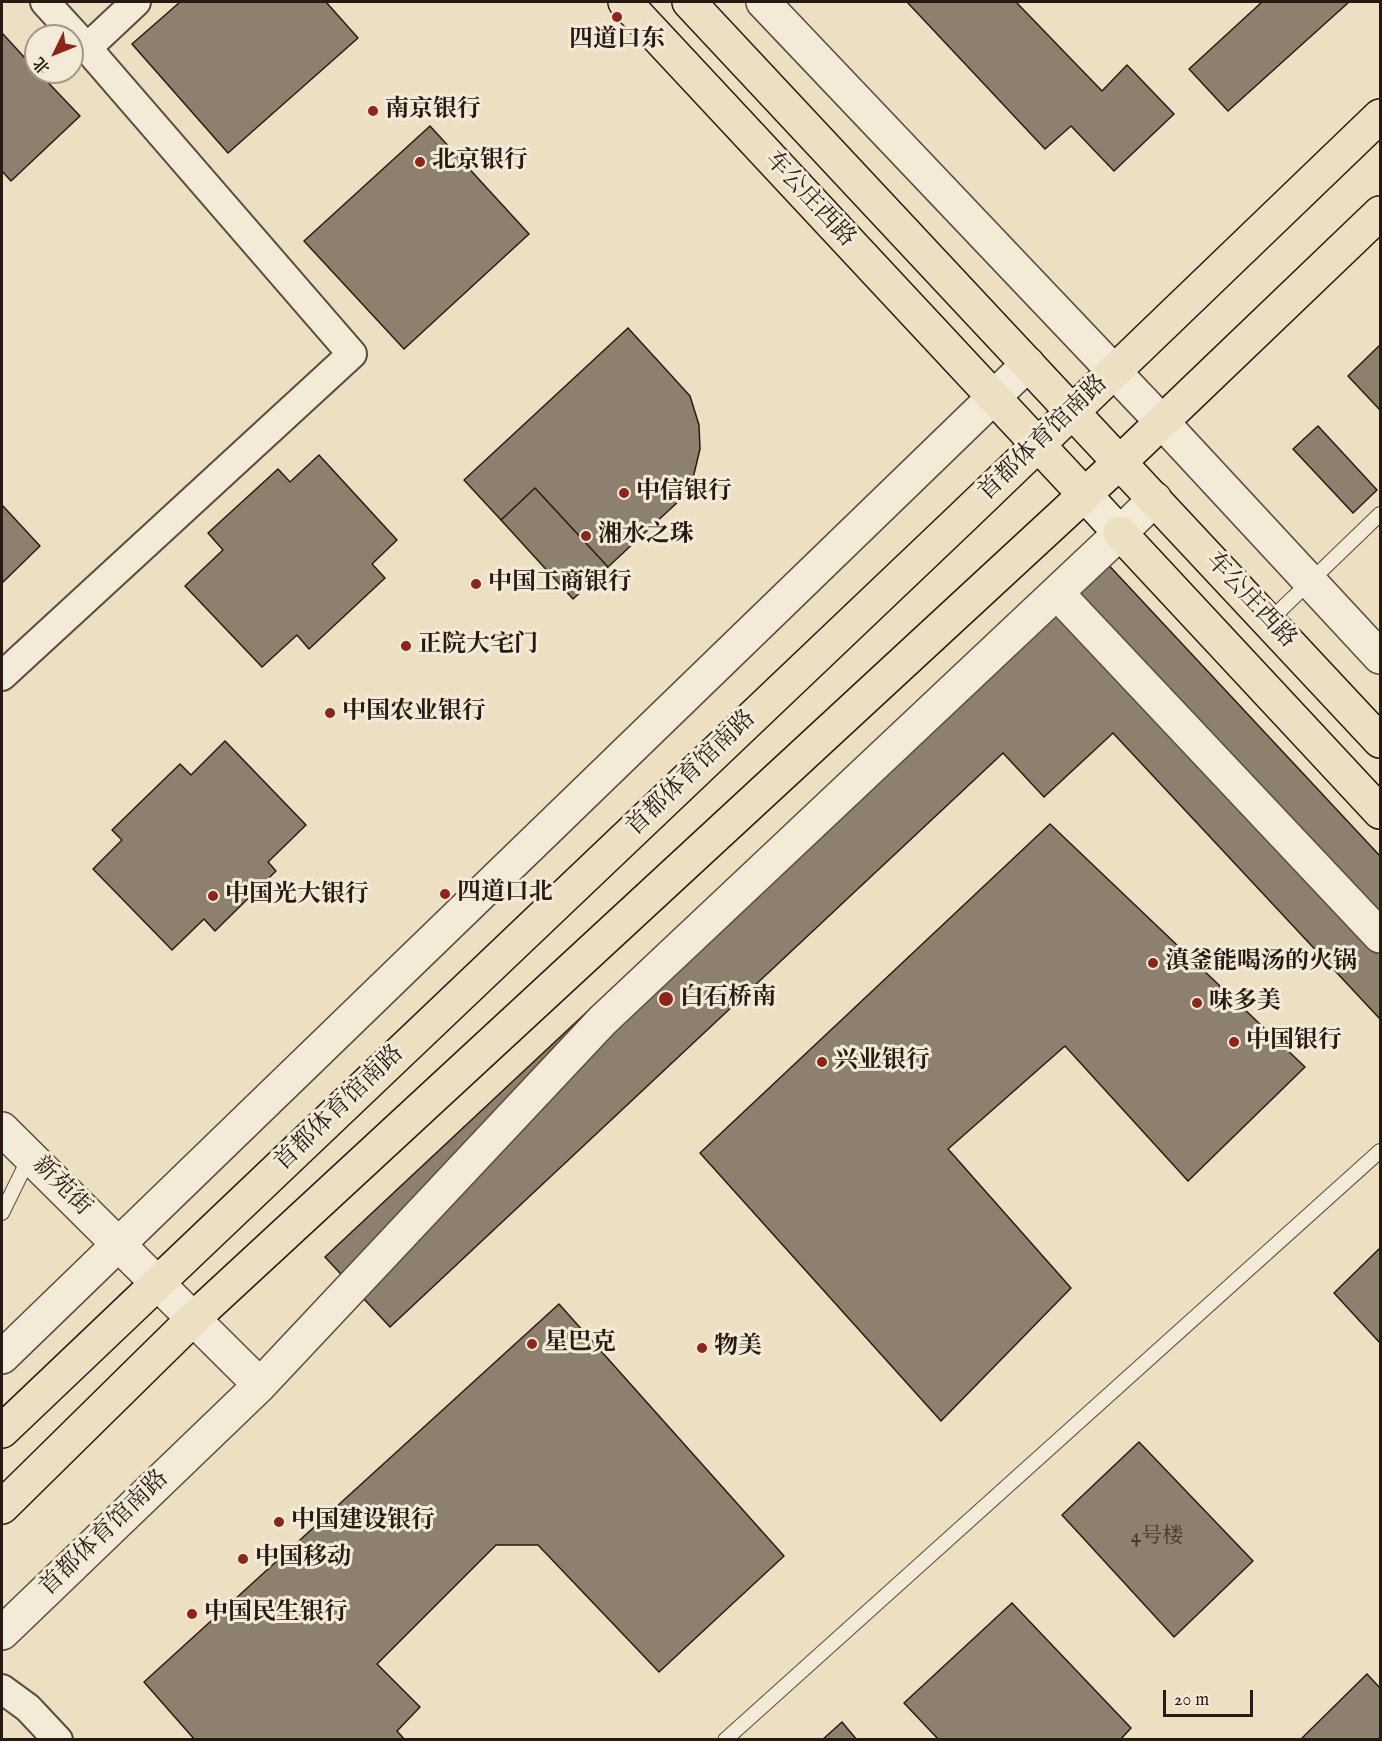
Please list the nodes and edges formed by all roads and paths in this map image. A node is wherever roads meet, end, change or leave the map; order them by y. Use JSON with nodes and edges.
{"nodes":[{"id":1,"x":45,"y":2,"type":"edge"},
{"id":2,"x":136,"y":2,"type":"edge"},
{"id":3,"x":625,"y":2,"type":"edge"},
{"id":4,"x":689,"y":2,"type":"edge"},
{"id":5,"x":763,"y":2,"type":"edge"},
{"id":6,"x":87,"y":48,"type":"junction"},
{"id":7,"x":1380,"y":116,"type":"edge"},
{"id":8,"x":1380,"y":213,"type":"edge"},
{"id":9,"x":1028,"y":364,"type":"junction"},
{"id":10,"x":1113,"y":372,"type":"junction"},
{"id":11,"x":993,"y":398,"type":"junction"},
{"id":12,"x":1072,"y":412,"type":"junction"},
{"id":13,"x":1162,"y":422,"type":"junction"},
{"id":14,"x":1038,"y":445,"type":"junction"},
{"id":15,"x":1120,"y":462,"type":"junction"},
{"id":16,"x":1084,"y":494,"type":"junction"},
{"id":17,"x":1155,"y":499,"type":"junction"},
{"id":18,"x":1380,"y":514,"type":"edge"},
{"id":19,"x":1120,"y":533,"type":"junction"},
{"id":20,"x":1310,"y":581,"type":"junction"},
{"id":21,"x":1057,"y":593,"type":"junction"},
{"id":22,"x":1269,"y":621,"type":"junction"},
{"id":23,"x":1380,"y":657,"type":"edge"},
{"id":24,"x":4,"y":669,"type":"edge"},
{"id":25,"x":1380,"y":741,"type":"edge"},
{"id":26,"x":1380,"y":812,"type":"edge"},
{"id":27,"x":1380,"y":936,"type":"edge"},
{"id":28,"x":2,"y":1129,"type":"edge"},
{"id":29,"x":1380,"y":1151,"type":"edge"},
{"id":30,"x":30,"y":1156,"type":"junction"},
{"id":31,"x":2,"y":1213,"type":"edge"},
{"id":32,"x":119,"y":1245,"type":"junction"},
{"id":33,"x":157,"y":1282,"type":"junction"},
{"id":34,"x":193,"y":1319,"type":"junction"},
{"id":35,"x":2,"y":1357,"type":"edge"},
{"id":36,"x":260,"y":1385,"type":"junction"},
{"id":37,"x":2,"y":1431,"type":"edge"},
{"id":38,"x":2,"y":1506,"type":"edge"},
{"id":39,"x":2,"y":1634,"type":"edge"},
{"id":40,"x":2,"y":1689,"type":"edge"},
{"id":41,"x":58,"y":1740,"type":"edge"},
{"id":42,"x":725,"y":1740,"type":"edge"}],
"edges":[{"from":1,"to":6,"type":"street"},
{"from":2,"to":6,"type":"street"},
{"from":3,"to":11,"type":"main road","name":"车公庄西路"},
{"from":4,"to":9,"type":"main road","name":"车公庄西路"},
{"from":5,"to":10,"type":"street"},
{"from":6,"to":24,"type":"street"},
{"from":7,"to":10,"type":"main road","name":"首都体育馆南路"},
{"from":8,"to":13,"type":"main road"},
{"from":9,"to":11,"type":"street"},
{"from":9,"to":12,"type":"main road","name":"车公庄西路"},
{"from":10,"to":12,"type":"main road","name":"首都体育馆南路"},
{"from":10,"to":13,"type":"street"},
{"from":11,"to":14,"type":"main road","name":"车公庄西路"},
{"from":11,"to":32,"type":"street"},
{"from":12,"to":14,"type":"main road","name":"首都体育馆南路"},
{"from":12,"to":15,"type":"main road","name":"车公庄西路"},
{"from":13,"to":15,"type":"main road"},
{"from":13,"to":20,"type":"street"},
{"from":14,"to":16,"type":"main road","name":"车公庄西路"},
{"from":14,"to":33,"type":"main road","name":"首都体育馆南路"},
{"from":15,"to":16,"type":"main road"},
{"from":15,"to":17,"type":"main road","name":"车公庄西路"},
{"from":16,"to":19,"type":"street"},
{"from":16,"to":34,"type":"main road"},
{"from":17,"to":19,"type":"street","name":"首都体育馆南路"},
{"from":17,"to":22,"type":"main road","name":"车公庄西路"},
{"from":18,"to":20,"type":"lane"},
{"from":19,"to":21,"type":"street","name":"首都体育馆南路"},
{"from":19,"to":26,"type":"main road","name":"车公庄西路"},
{"from":20,"to":22,"type":"lane"},
{"from":20,"to":23,"type":"street"},
{"from":21,"to":27,"type":"street"},
{"from":21,"to":36,"type":"street","name":"首都体育馆南路"},
{"from":22,"to":25,"type":"main road","name":"车公庄西路"},
{"from":28,"to":30,"type":"street","name":"新苑街"},
{"from":29,"to":42,"type":"lane"},
{"from":30,"to":31,"type":"lane"},
{"from":30,"to":32,"type":"street","name":"新苑街"},
{"from":32,"to":33,"type":"street","name":"新苑街"},
{"from":32,"to":35,"type":"street"},
{"from":33,"to":34,"type":"street","name":"新苑街"},
{"from":33,"to":37,"type":"main road","name":"首都体育馆南路"},
{"from":34,"to":36,"type":"street","name":"新苑街"},
{"from":34,"to":38,"type":"main road"},
{"from":36,"to":39,"type":"street","name":"首都体育馆南路"},
{"from":40,"to":41,"type":"street"}]}
